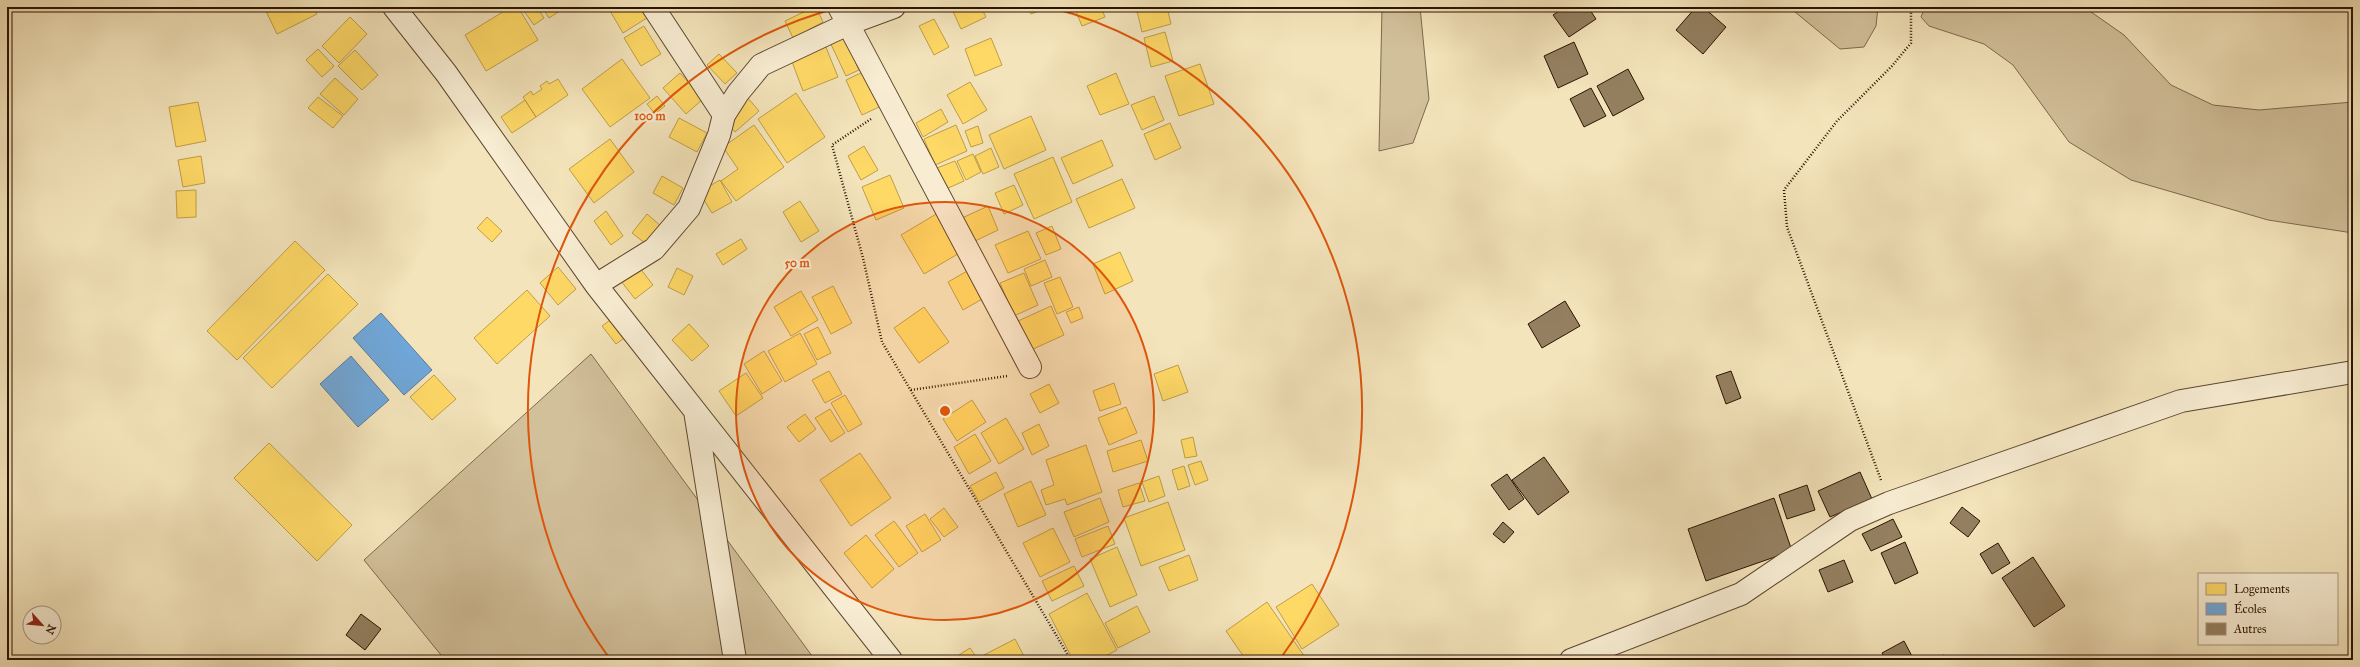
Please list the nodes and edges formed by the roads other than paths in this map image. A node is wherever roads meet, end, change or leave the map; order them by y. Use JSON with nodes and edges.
{"nodes":[{"id":1,"x":394,"y":7,"type":"edge"},
{"id":2,"x":653,"y":7,"type":"edge"},
{"id":3,"x":894,"y":7,"type":"edge"},
{"id":4,"x":844,"y":15,"type":"edge"},
{"id":5,"x":724,"y":115,"type":"junction"},
{"id":6,"x":596,"y":285,"type":"junction"},
{"id":7,"x":1030,"y":367,"type":"road end"},
{"id":8,"x":2353,"y":372,"type":"edge"},
{"id":9,"x":694,"y":409,"type":"junction"},
{"id":10,"x":735,"y":660,"type":"edge"},
{"id":11,"x":891,"y":660,"type":"edge"},
{"id":12,"x":1571,"y":660,"type":"edge"}],
"edges":[{"from":1,"to":6,"type":"street"},
{"from":2,"to":5,"type":"street"},
{"from":3,"to":4,"type":"street"},
{"from":4,"to":5,"type":"street"},
{"from":4,"to":7,"type":"street"},
{"from":5,"to":6,"type":"street"},
{"from":6,"to":9,"type":"street"},
{"from":8,"to":12,"type":"street"},
{"from":9,"to":10,"type":"street"},
{"from":9,"to":11,"type":"street"}]}
